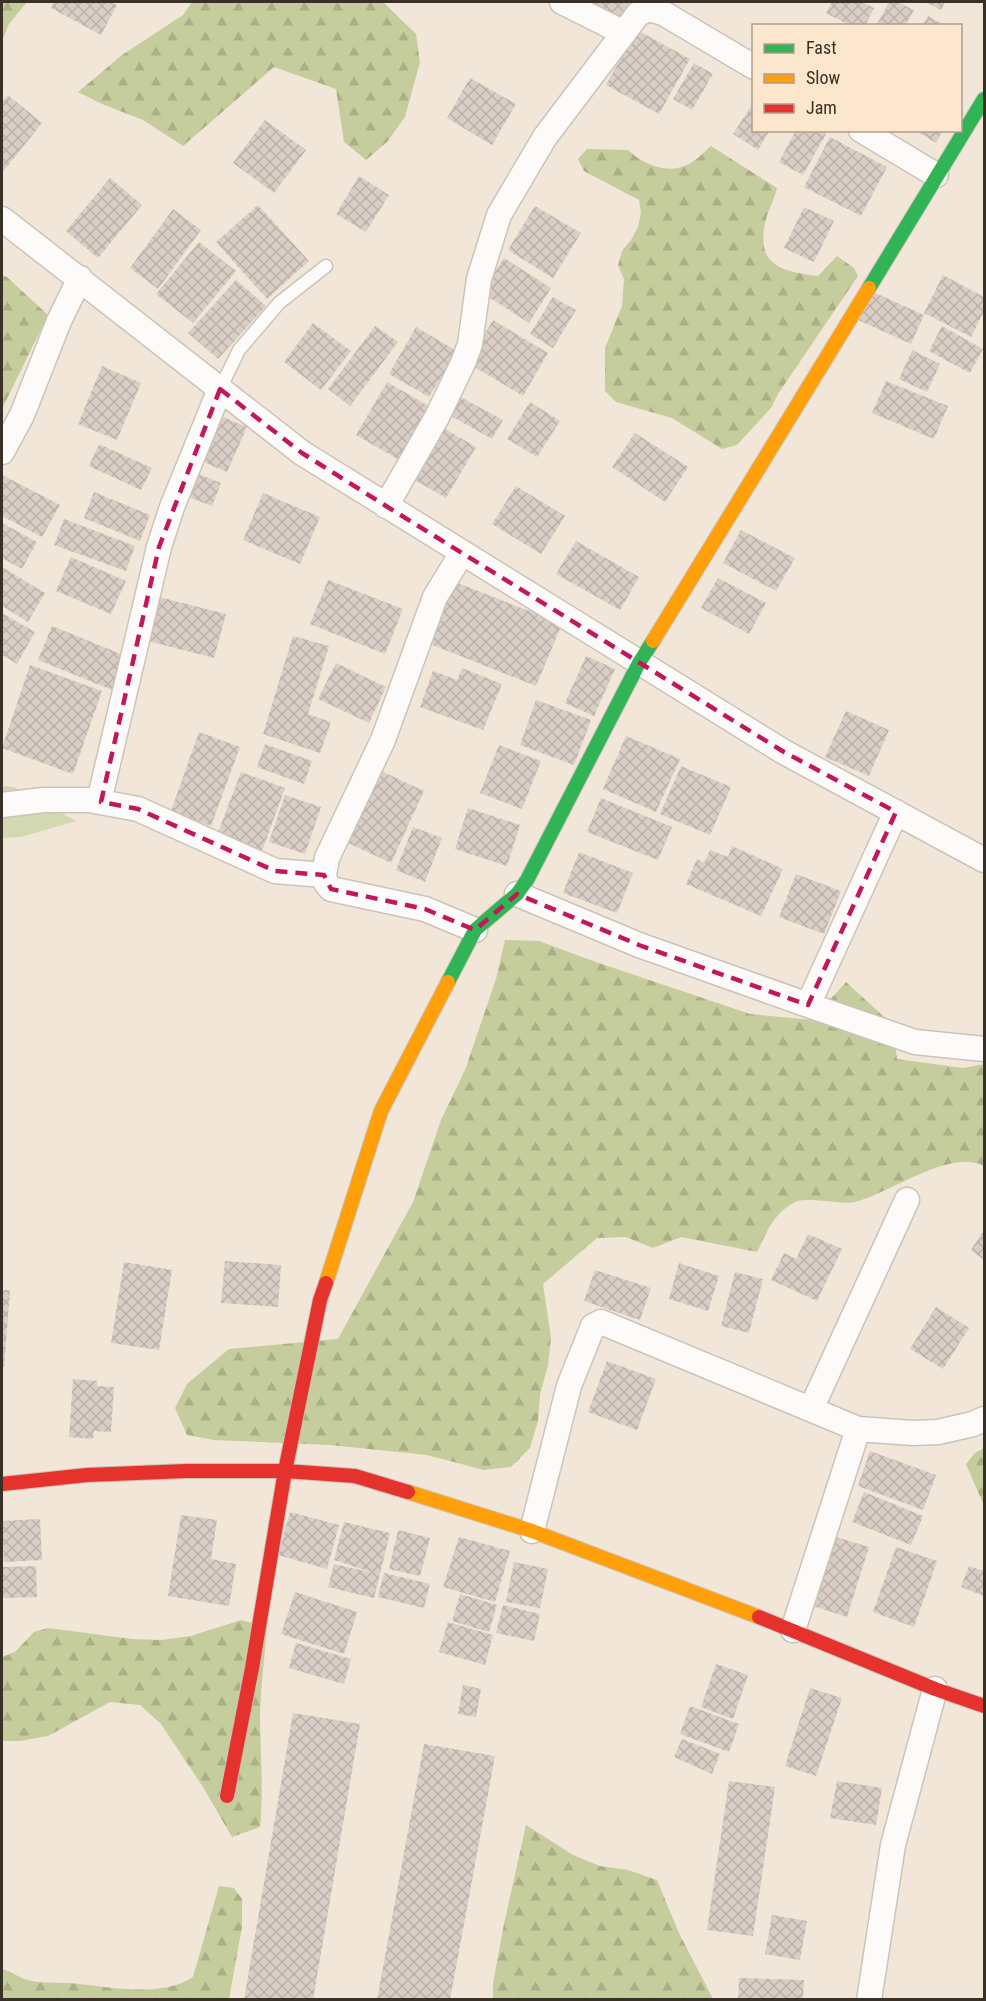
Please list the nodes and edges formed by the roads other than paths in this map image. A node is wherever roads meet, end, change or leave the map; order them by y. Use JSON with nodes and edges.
{"nodes":[{"id":1,"x":562,"y":2,"type":"edge"},
{"id":2,"x":624,"y":33,"type":"junction"},
{"id":3,"x":752,"y":66,"type":"edge"},
{"id":4,"x":984,"y":99,"type":"edge"},
{"id":5,"x":864,"y":132,"type":"edge"},
{"id":6,"x":936,"y":176,"type":"junction"},
{"id":7,"x":2,"y":219,"type":"edge"},
{"id":8,"x":326,"y":266,"type":"dead end"},
{"id":9,"x":80,"y":279,"type":"junction"},
{"id":10,"x":220,"y":389,"type":"junction"},
{"id":11,"x":2,"y":452,"type":"edge"},
{"id":12,"x":387,"y":506,"type":"junction"},
{"id":13,"x":462,"y":553,"type":"junction"},
{"id":14,"x":639,"y":663,"type":"junction"},
{"id":15,"x":101,"y":802,"type":"junction"},
{"id":16,"x":2,"y":805,"type":"edge"},
{"id":17,"x":896,"y":812,"type":"junction"},
{"id":18,"x":984,"y":860,"type":"edge"},
{"id":19,"x":324,"y":874,"type":"junction"},
{"id":20,"x":517,"y":894,"type":"junction"},
{"id":21,"x":475,"y":930,"type":"junction"},
{"id":22,"x":808,"y":1005,"type":"junction"},
{"id":23,"x":984,"y":1049,"type":"edge"},
{"id":24,"x":907,"y":1200,"type":"dead end"},
{"id":25,"x":811,"y":1409,"type":"junction"},
{"id":26,"x":984,"y":1419,"type":"edge"},
{"id":27,"x":858,"y":1429,"type":"junction"},
{"id":28,"x":285,"y":1471,"type":"junction"},
{"id":29,"x":2,"y":1484,"type":"edge"},
{"id":30,"x":532,"y":1531,"type":"junction"},
{"id":31,"x":793,"y":1630,"type":"junction"},
{"id":32,"x":935,"y":1689,"type":"junction"},
{"id":33,"x":984,"y":1706,"type":"edge"},
{"id":34,"x":227,"y":1796,"type":"dead end"},
{"id":35,"x":869,"y":2000,"type":"edge"}],
"edges":[{"from":1,"to":2,"type":"street"},
{"from":2,"to":3,"type":"street"},
{"from":2,"to":12,"type":"street"},
{"from":4,"to":6,"type":"street"},
{"from":5,"to":6,"type":"street"},
{"from":6,"to":14,"type":"street"},
{"from":7,"to":9,"type":"street"},
{"from":8,"to":10,"type":"lane"},
{"from":9,"to":10,"type":"street"},
{"from":9,"to":11,"type":"street"},
{"from":10,"to":12,"type":"street"},
{"from":10,"to":15,"type":"street"},
{"from":12,"to":13,"type":"street"},
{"from":13,"to":14,"type":"street"},
{"from":13,"to":19,"type":"street"},
{"from":14,"to":17,"type":"street"},
{"from":14,"to":20,"type":"street"},
{"from":15,"to":16,"type":"street"},
{"from":15,"to":19,"type":"street"},
{"from":17,"to":18,"type":"street"},
{"from":17,"to":22,"type":"street"},
{"from":19,"to":21,"type":"street"},
{"from":20,"to":21,"type":"street"},
{"from":20,"to":22,"type":"street"},
{"from":21,"to":28,"type":"street"},
{"from":22,"to":23,"type":"street"},
{"from":24,"to":25,"type":"street"},
{"from":25,"to":27,"type":"street"},
{"from":25,"to":30,"type":"street"},
{"from":26,"to":27,"type":"street"},
{"from":27,"to":31,"type":"street"},
{"from":28,"to":29,"type":"street"},
{"from":28,"to":30,"type":"street"},
{"from":28,"to":34,"type":"street"},
{"from":30,"to":31,"type":"street"},
{"from":31,"to":32,"type":"street"},
{"from":32,"to":33,"type":"street"},
{"from":32,"to":35,"type":"street"}]}
